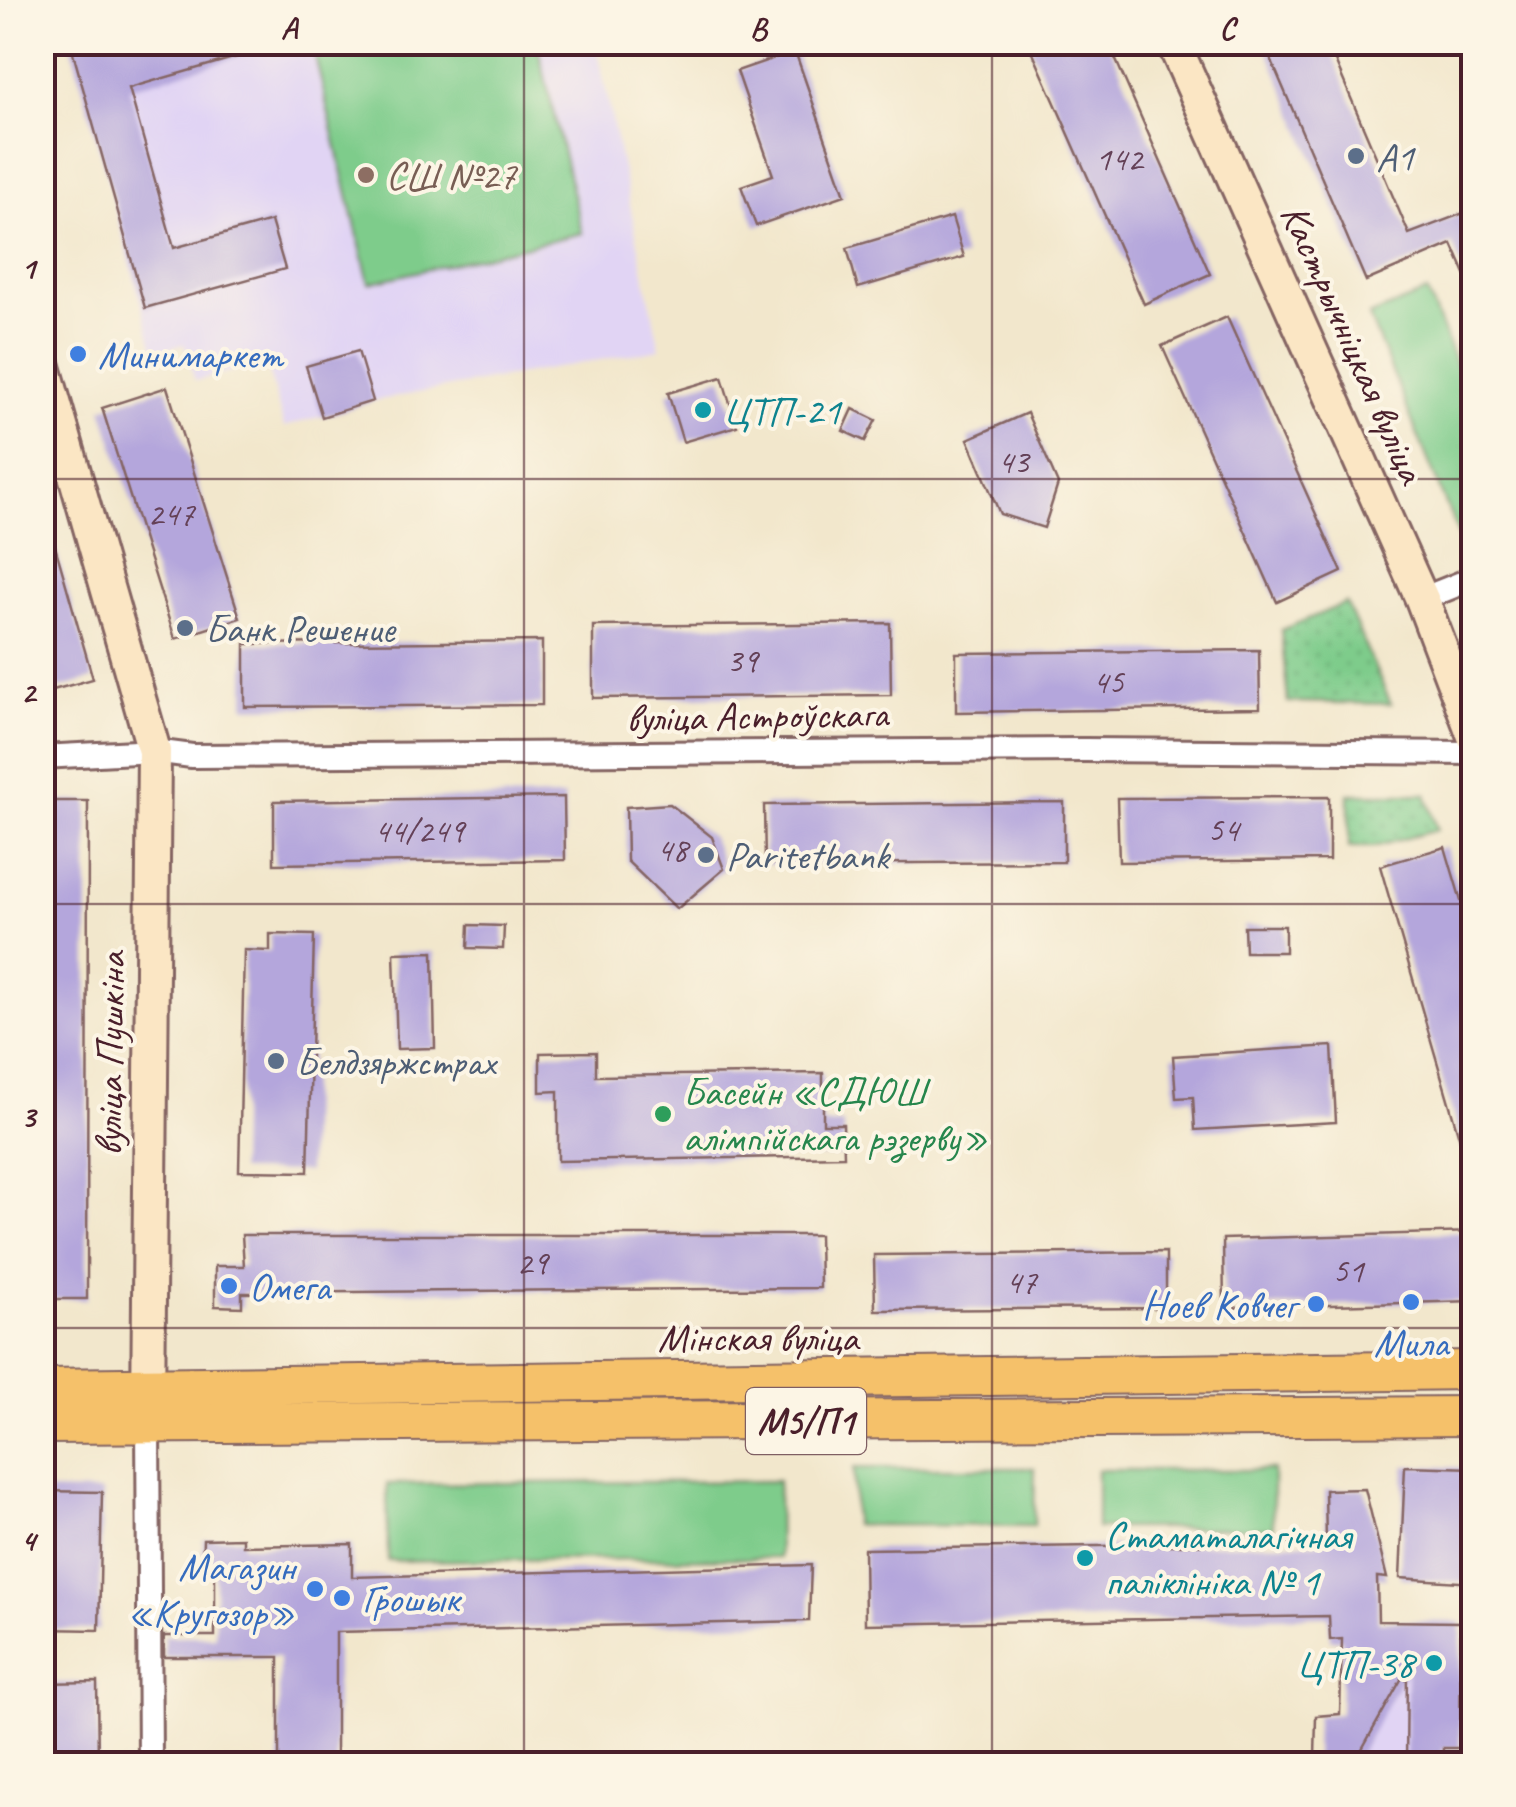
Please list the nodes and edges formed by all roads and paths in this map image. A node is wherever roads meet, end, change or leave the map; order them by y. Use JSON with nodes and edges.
{"nodes":[{"id":1,"x":1172,"y":42,"type":"edge"},
{"id":2,"x":42,"y":360,"type":"edge"},
{"id":3,"x":1474,"y":578,"type":"edge"},
{"id":4,"x":1422,"y":599,"type":"junction"},
{"id":5,"x":1474,"y":736,"type":"edge"},
{"id":6,"x":154,"y":752,"type":"junction"},
{"id":7,"x":1474,"y":753,"type":"edge"},
{"id":8,"x":42,"y":757,"type":"edge"},
{"id":9,"x":1474,"y":1370,"type":"edge"},
{"id":10,"x":147,"y":1386,"type":"junction"},
{"id":11,"x":42,"y":1388,"type":"edge"},
{"id":12,"x":1474,"y":1416,"type":"edge"},
{"id":13,"x":148,"y":1423,"type":"junction"},
{"id":14,"x":42,"y":1424,"type":"edge"},
{"id":15,"x":150,"y":1764,"type":"edge"}],
"edges":[{"from":1,"to":4,"type":"main road","name":"Кастрычніцкая вуліца"},
{"from":2,"to":6,"type":"main road","name":"вуліца Пушкіна"},
{"from":3,"to":4,"type":"street"},
{"from":4,"to":5,"type":"main road","name":"Кастрычніцкая вуліца"},
{"from":6,"to":7,"type":"street","name":"вуліца Астроўскага"},
{"from":6,"to":8,"type":"street","name":"вуліца Астроўскага"},
{"from":6,"to":10,"type":"main road","name":"вуліца Пушкіна"},
{"from":9,"to":10,"type":"main road","name":"Мінская вуліца","number":"М5/П1"},
{"from":10,"to":11,"type":"main road","name":"Мінская вуліца","number":"М5/П1"},
{"from":10,"to":13,"type":"main road","name":"вуліца Пушкіна"},
{"from":12,"to":13,"type":"main road","name":"Мінская вуліца","number":"М5/П1"},
{"from":13,"to":14,"type":"main road","name":"Мінская вуліца","number":"М5/П1"},
{"from":13,"to":15,"type":"street","name":"вуліца Пушкіна"}]}
